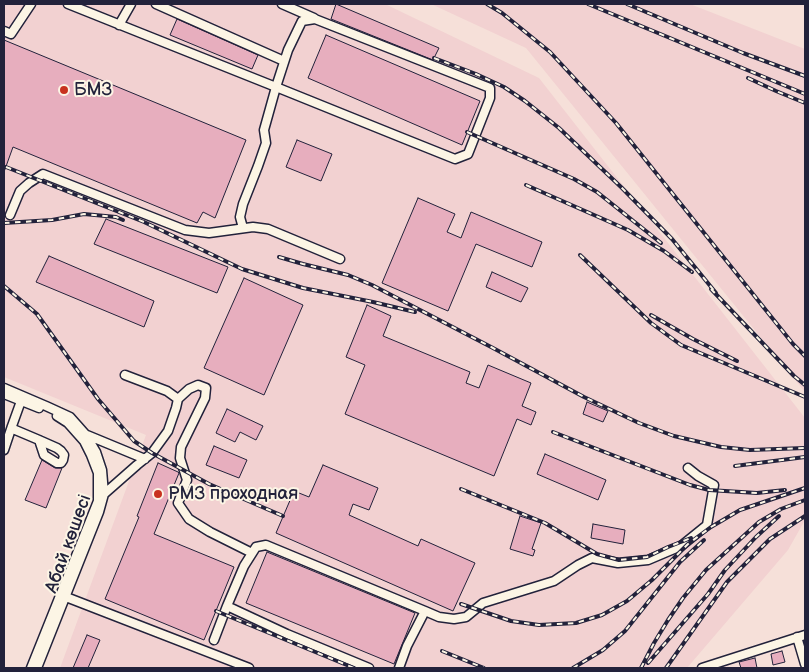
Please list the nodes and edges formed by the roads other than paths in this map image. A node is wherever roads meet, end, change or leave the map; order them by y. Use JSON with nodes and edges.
{"nodes":[{"id":1,"x":31,"y":4,"type":"edge"},
{"id":2,"x":68,"y":4,"type":"edge"},
{"id":3,"x":130,"y":4,"type":"edge"},
{"id":4,"x":156,"y":4,"type":"edge"},
{"id":5,"x":282,"y":4,"type":"edge"},
{"id":6,"x":316,"y":19,"type":"junction"},
{"id":7,"x":119,"y":25,"type":"junction"},
{"id":8,"x":4,"y":32,"type":"edge"},
{"id":9,"x":284,"y":61,"type":"junction"},
{"id":10,"x":276,"y":87,"type":"junction"},
{"id":11,"x":10,"y":215,"type":"dead end"},
{"id":12,"x":243,"y":228,"type":"junction"},
{"id":13,"x":340,"y":258,"type":"dead end"},
{"id":14,"x":125,"y":375,"type":"dead end"},
{"id":15,"x":4,"y":388,"type":"edge"},
{"id":16,"x":4,"y":394,"type":"edge"},
{"id":17,"x":178,"y":399,"type":"junction"},
{"id":18,"x":21,"y":402,"type":"junction"},
{"id":19,"x":12,"y":426,"type":"junction"},
{"id":20,"x":86,"y":435,"type":"junction"},
{"id":21,"x":39,"y":440,"type":"dead end"},
{"id":22,"x":4,"y":450,"type":"edge"},
{"id":23,"x":145,"y":459,"type":"junction"},
{"id":24,"x":688,"y":468,"type":"dead end"},
{"id":25,"x":104,"y":494,"type":"junction"},
{"id":26,"x":252,"y":554,"type":"junction"},
{"id":27,"x":66,"y":597,"type":"junction"},
{"id":28,"x":227,"y":606,"type":"junction"},
{"id":29,"x":425,"y":611,"type":"junction"},
{"id":30,"x":801,"y":636,"type":"edge"},
{"id":31,"x":214,"y":640,"type":"dead end"},
{"id":32,"x":805,"y":664,"type":"edge"},
{"id":33,"x":31,"y":668,"type":"edge"},
{"id":34,"x":37,"y":668,"type":"edge"},
{"id":35,"x":249,"y":668,"type":"edge"},
{"id":36,"x":369,"y":668,"type":"edge"},
{"id":37,"x":399,"y":668,"type":"edge"},
{"id":38,"x":702,"y":668,"type":"edge"}],
"edges":[{"from":1,"to":8,"type":"street"},
{"from":2,"to":7,"type":"street"},
{"from":3,"to":7,"type":"street"},
{"from":4,"to":9,"type":"street"},
{"from":5,"to":6,"type":"street"},
{"from":6,"to":9,"type":"street"},
{"from":6,"to":10,"type":"street"},
{"from":7,"to":10,"type":"street"},
{"from":9,"to":10,"type":"street"},
{"from":10,"to":12,"type":"street"},
{"from":11,"to":12,"type":"street"},
{"from":12,"to":13,"type":"street"},
{"from":14,"to":17,"type":"street"},
{"from":15,"to":20,"type":"street","name":"Абай көшесі"},
{"from":16,"to":18,"type":"street","name":"Абай көшесі"},
{"from":17,"to":23,"type":"street"},
{"from":17,"to":26,"type":"street"},
{"from":18,"to":19,"type":"street"},
{"from":18,"to":33,"type":"street","name":"Абай көшесі"},
{"from":19,"to":21,"type":"street"},
{"from":19,"to":22,"type":"street"},
{"from":20,"to":23,"type":"street"},
{"from":20,"to":25,"type":"street","name":"Абай көшесі"},
{"from":23,"to":25,"type":"street"},
{"from":24,"to":29,"type":"street"},
{"from":25,"to":27,"type":"street","name":"Абай көшесі"},
{"from":26,"to":28,"type":"street"},
{"from":26,"to":29,"type":"street"},
{"from":27,"to":34,"type":"street","name":"Абай көшесі"},
{"from":27,"to":35,"type":"street"},
{"from":28,"to":31,"type":"street"},
{"from":28,"to":36,"type":"street"},
{"from":29,"to":37,"type":"street"},
{"from":30,"to":32,"type":"street"},
{"from":30,"to":38,"type":"street"}]}
